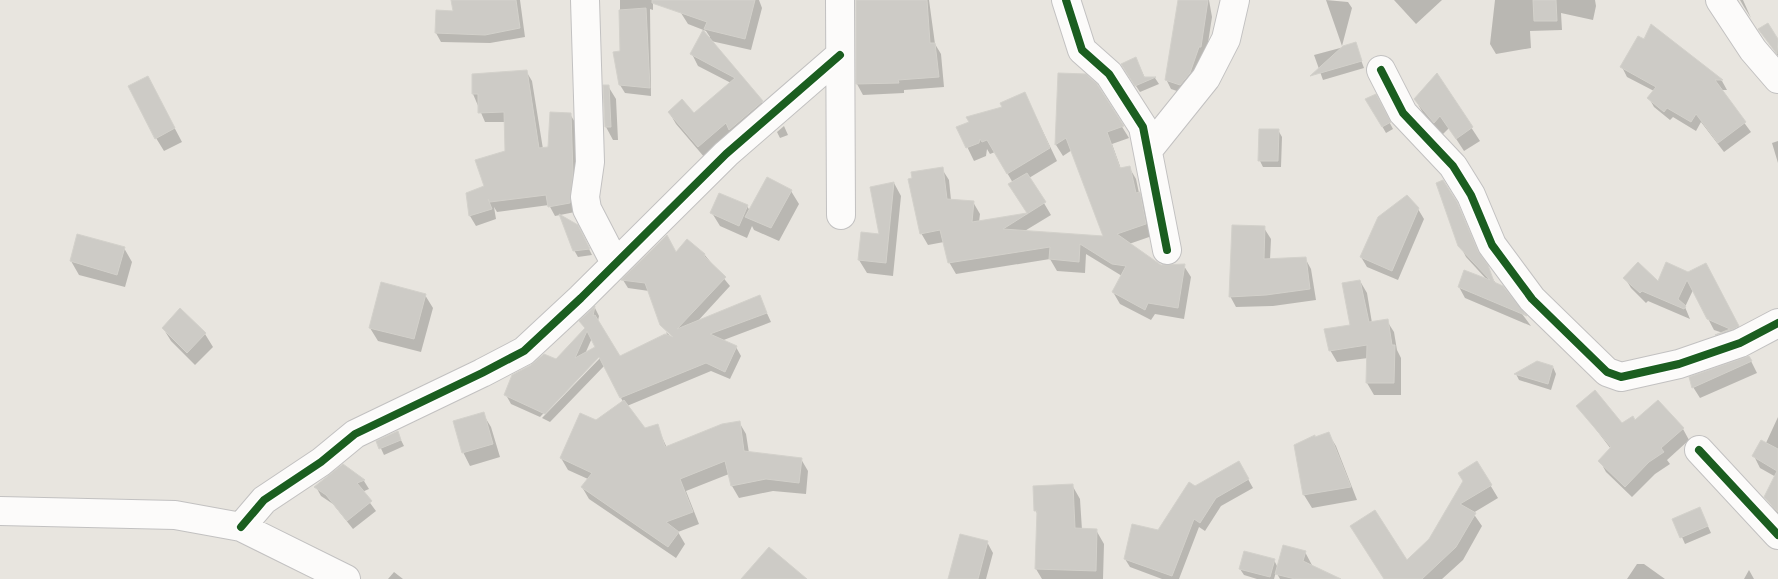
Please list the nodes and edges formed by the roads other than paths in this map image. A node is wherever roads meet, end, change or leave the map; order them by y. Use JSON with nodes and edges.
{"nodes":[{"id":1,"x":585,"y":0,"type":"edge"},
{"id":2,"x":840,"y":0,"type":"edge"},
{"id":3,"x":1066,"y":0,"type":"edge"},
{"id":4,"x":1235,"y":0,"type":"edge"},
{"id":5,"x":1720,"y":0,"type":"edge"},
{"id":6,"x":840,"y":55,"type":"junction"},
{"id":7,"x":1381,"y":70,"type":"dead end"},
{"id":8,"x":1778,"y":79,"type":"edge"},
{"id":9,"x":1149,"y":149,"type":"junction"},
{"id":10,"x":841,"y":215,"type":"dead end"},
{"id":11,"x":1167,"y":250,"type":"dead end"},
{"id":12,"x":615,"y":263,"type":"junction"},
{"id":13,"x":1778,"y":323,"type":"edge"},
{"id":14,"x":1699,"y":450,"type":"dead end"},
{"id":15,"x":0,"y":511,"type":"edge"},
{"id":16,"x":241,"y":526,"type":"junction"},
{"id":17,"x":1778,"y":535,"type":"edge"},
{"id":18,"x":346,"y":579,"type":"edge"}],
"edges":[{"from":1,"to":12,"type":"street"},
{"from":2,"to":6,"type":"street"},
{"from":3,"to":9,"type":"street"},
{"from":4,"to":9,"type":"street"},
{"from":5,"to":8,"type":"street"},
{"from":6,"to":10,"type":"street"},
{"from":6,"to":12,"type":"street"},
{"from":7,"to":13,"type":"street"},
{"from":9,"to":11,"type":"street"},
{"from":12,"to":16,"type":"street"},
{"from":14,"to":17,"type":"street"},
{"from":15,"to":16,"type":"street"},
{"from":16,"to":18,"type":"street"}]}
